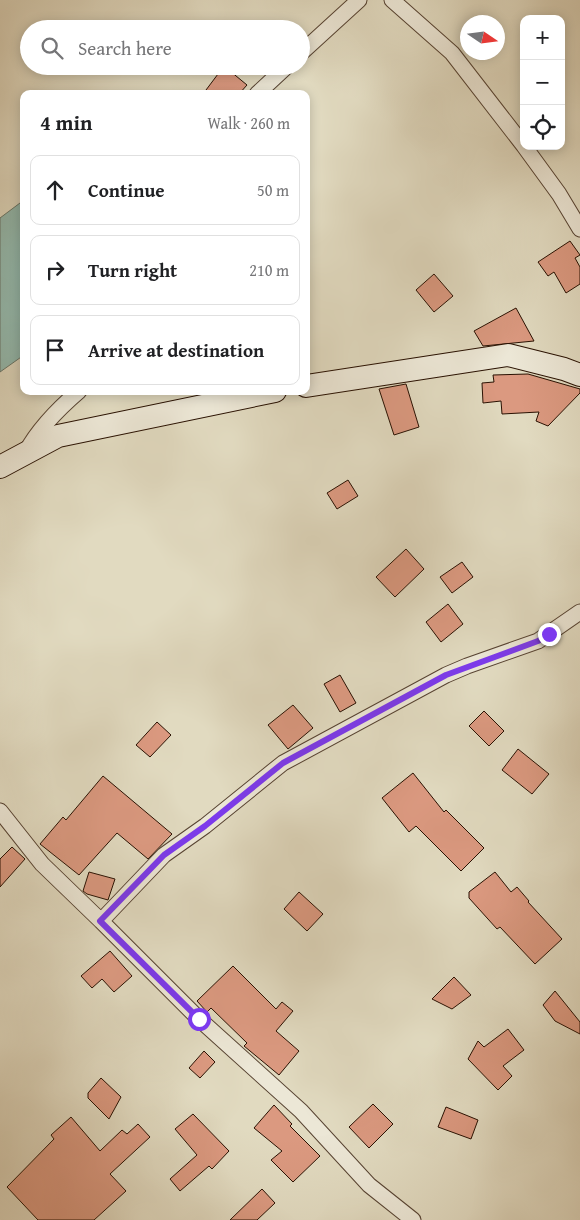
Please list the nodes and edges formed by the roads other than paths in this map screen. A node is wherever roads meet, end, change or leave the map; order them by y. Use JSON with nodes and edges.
{"nodes":[{"id":1,"x":359,"y":0,"type":"edge"},
{"id":2,"x":392,"y":0,"type":"edge"},
{"id":3,"x":310,"y":45,"type":"edge"},
{"id":4,"x":277,"y":75,"type":"edge"},
{"id":5,"x":261,"y":90,"type":"edge"},
{"id":6,"x":520,"y":141,"type":"edge"},
{"id":7,"x":527,"y":150,"type":"edge"},
{"id":8,"x":580,"y":229,"type":"edge"},
{"id":9,"x":580,"y":375,"type":"edge"},
{"id":10,"x":310,"y":385,"type":"edge"},
{"id":11,"x":74,"y":395,"type":"edge"},
{"id":12,"x":257,"y":395,"type":"edge"},
{"id":13,"x":25,"y":454,"type":"junction"},
{"id":14,"x":0,"y":467,"type":"edge"},
{"id":15,"x":580,"y":612,"type":"edge"},
{"id":16,"x":0,"y":811,"type":"edge"},
{"id":17,"x":100,"y":921,"type":"junction"},
{"id":18,"x":413,"y":1220,"type":"edge"}],
"edges":[{"from":1,"to":3,"type":"street"},
{"from":2,"to":6,"type":"street"},
{"from":4,"to":5,"type":"street"},
{"from":7,"to":8,"type":"street"},
{"from":9,"to":10,"type":"street"},
{"from":11,"to":13,"type":"street"},
{"from":12,"to":13,"type":"street"},
{"from":13,"to":14,"type":"street"},
{"from":15,"to":17,"type":"street"},
{"from":16,"to":17,"type":"street"},
{"from":17,"to":18,"type":"street"}]}
